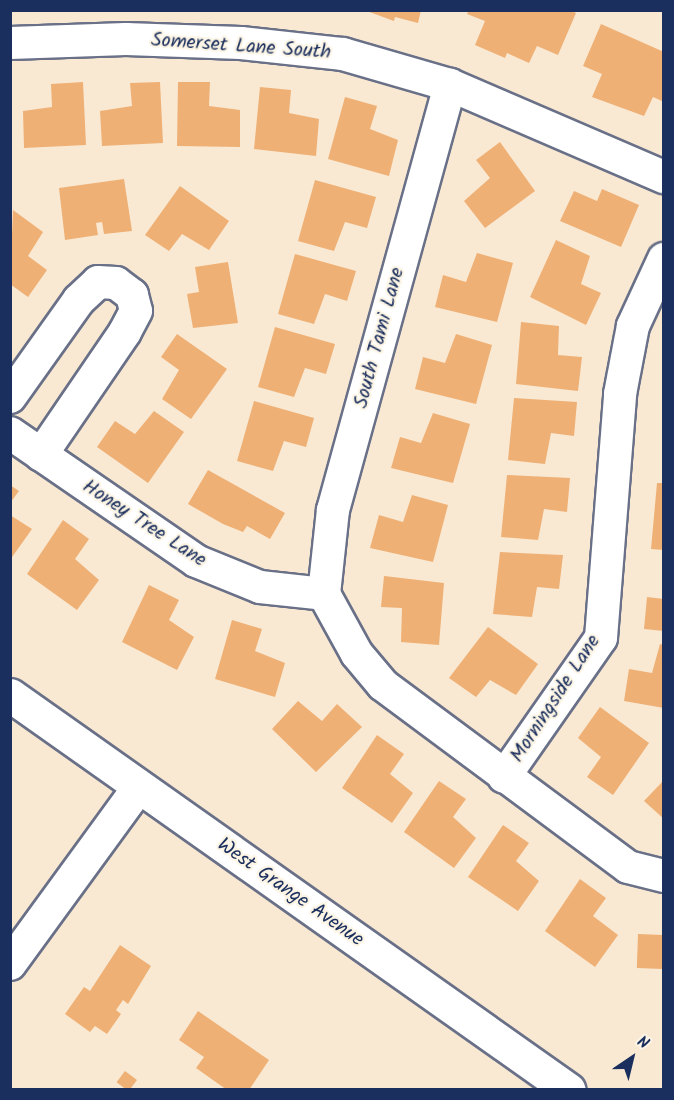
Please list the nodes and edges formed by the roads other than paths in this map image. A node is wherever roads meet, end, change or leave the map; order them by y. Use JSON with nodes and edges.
{"nodes":[{"id":1,"x":10,"y":43,"type":"edge"},
{"id":2,"x":450,"y":84,"type":"junction"},
{"id":3,"x":663,"y":177,"type":"edge"},
{"id":4,"x":663,"y":259,"type":"edge"},
{"id":5,"x":10,"y":397,"type":"edge"},
{"id":6,"x":10,"y":433,"type":"edge"},
{"id":7,"x":41,"y":455,"type":"junction"},
{"id":8,"x":324,"y":594,"type":"junction"},
{"id":9,"x":10,"y":695,"type":"edge"},
{"id":10,"x":504,"y":777,"type":"junction"},
{"id":11,"x":139,"y":787,"type":"junction"},
{"id":12,"x":663,"y":876,"type":"edge"},
{"id":13,"x":10,"y":964,"type":"edge"},
{"id":14,"x":570,"y":1089,"type":"edge"}],
"edges":[{"from":1,"to":2,"type":"street","name":"Somerset Lane South"},
{"from":2,"to":3,"type":"street","name":"Somerset Lane South"},
{"from":2,"to":8,"type":"street","name":"South Tami Lane"},
{"from":4,"to":10,"type":"street","name":"Morningside Lane"},
{"from":5,"to":7,"type":"street"},
{"from":6,"to":7,"type":"street","name":"Honey Tree Lane"},
{"from":7,"to":8,"type":"street","name":"Honey Tree Lane"},
{"from":8,"to":10,"type":"street","name":"Morningside Lane"},
{"from":9,"to":11,"type":"street","name":"West Grange Avenue"},
{"from":10,"to":12,"type":"street"},
{"from":11,"to":13,"type":"street"},
{"from":11,"to":14,"type":"street","name":"West Grange Avenue"}]}
